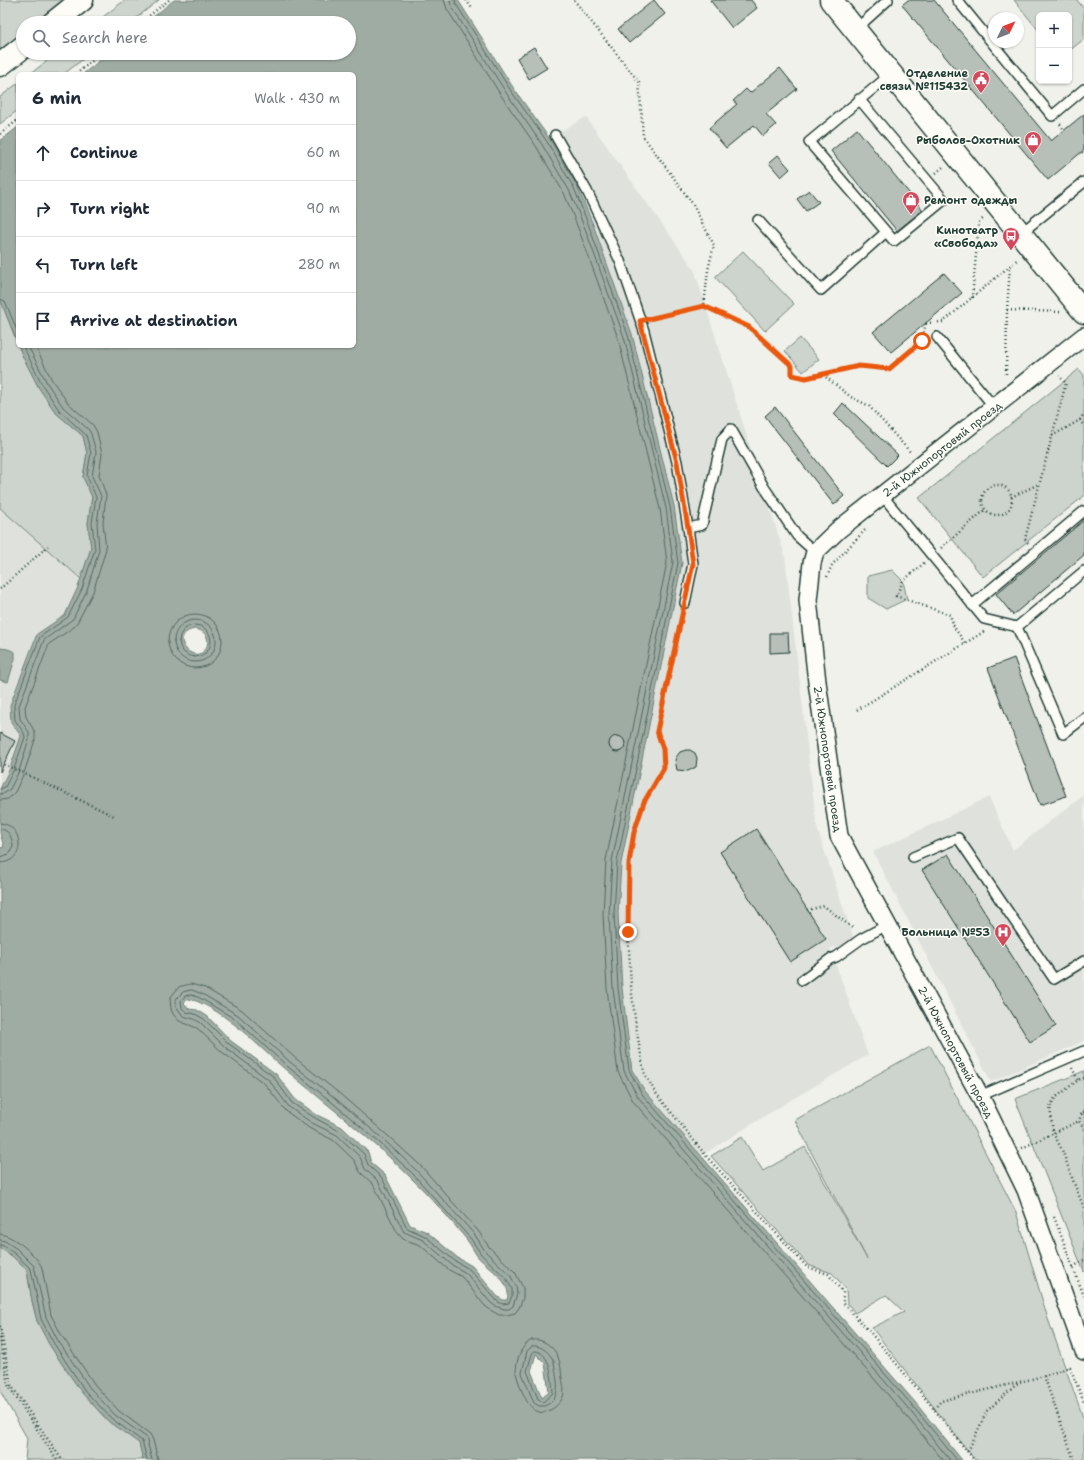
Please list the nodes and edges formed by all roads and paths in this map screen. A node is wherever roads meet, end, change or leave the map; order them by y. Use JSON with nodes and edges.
{"nodes":[{"id":1,"x":82,"y":0,"type":"edge"},
{"id":2,"x":168,"y":0,"type":"edge"},
{"id":3,"x":466,"y":0,"type":"edge"},
{"id":4,"x":574,"y":0,"type":"edge"},
{"id":5,"x":831,"y":0,"type":"edge"},
{"id":6,"x":888,"y":0,"type":"edge"},
{"id":7,"x":957,"y":0,"type":"edge"},
{"id":8,"x":472,"y":8,"type":"dead end"},
{"id":9,"x":62,"y":16,"type":"edge"},
{"id":10,"x":149,"y":16,"type":"edge"},
{"id":11,"x":855,"y":30,"type":"junction"},
{"id":12,"x":16,"y":52,"type":"edge"},
{"id":13,"x":93,"y":60,"type":"edge"},
{"id":14,"x":0,"y":65,"type":"edge"},
{"id":15,"x":78,"y":72,"type":"edge"},
{"id":16,"x":891,"y":74,"type":"junction"},
{"id":17,"x":1084,"y":89,"type":"edge"},
{"id":18,"x":859,"y":99,"type":"junction"},
{"id":19,"x":16,"y":122,"type":"edge"},
{"id":20,"x":0,"y":134,"type":"edge"},
{"id":21,"x":555,"y":135,"type":"dead end"},
{"id":22,"x":1084,"y":182,"type":"edge"},
{"id":23,"x":984,"y":218,"type":"dead end"},
{"id":24,"x":758,"y":220,"type":"dead end"},
{"id":25,"x":886,"y":232,"type":"junction"},
{"id":26,"x":1020,"y":234,"type":"junction"},
{"id":27,"x":1018,"y":259,"type":"dead end"},
{"id":28,"x":1010,"y":266,"type":"junction"},
{"id":29,"x":972,"y":298,"type":"junction"},
{"id":30,"x":704,"y":306,"type":"junction"},
{"id":31,"x":1007,"y":310,"type":"junction"},
{"id":32,"x":1061,"y":312,"type":"dead end"},
{"id":33,"x":1084,"y":312,"type":"edge"},
{"id":34,"x":640,"y":321,"type":"junction"},
{"id":35,"x":926,"y":323,"type":"junction"},
{"id":36,"x":928,"y":327,"type":"dead end"},
{"id":37,"x":1084,"y":336,"type":"edge"},
{"id":38,"x":937,"y":337,"type":"dead end"},
{"id":39,"x":822,"y":374,"type":"junction"},
{"id":40,"x":1006,"y":374,"type":"dead end"},
{"id":41,"x":1054,"y":380,"type":"dead end"},
{"id":42,"x":994,"y":407,"type":"junction"},
{"id":43,"x":1084,"y":412,"type":"edge"},
{"id":44,"x":1080,"y":420,"type":"junction"},
{"id":45,"x":1084,"y":426,"type":"edge"},
{"id":46,"x":1052,"y":436,"type":"junction"},
{"id":47,"x":911,"y":453,"type":"dead end"},
{"id":48,"x":1040,"y":484,"type":"junction"},
{"id":49,"x":882,"y":496,"type":"junction"},
{"id":50,"x":1011,"y":497,"type":"junction"},
{"id":51,"x":986,"y":509,"type":"junction"},
{"id":52,"x":1084,"y":511,"type":"edge"},
{"id":53,"x":688,"y":528,"type":"junction"},
{"id":54,"x":867,"y":528,"type":"dead end"},
{"id":55,"x":1025,"y":539,"type":"dead end"},
{"id":56,"x":48,"y":546,"type":"dead end"},
{"id":57,"x":815,"y":552,"type":"junction"},
{"id":58,"x":932,"y":556,"type":"junction"},
{"id":59,"x":1084,"y":571,"type":"edge"},
{"id":60,"x":826,"y":579,"type":"dead end"},
{"id":61,"x":0,"y":589,"type":"edge"},
{"id":62,"x":685,"y":603,"type":"joint"},
{"id":63,"x":972,"y":605,"type":"junction"},
{"id":64,"x":994,"y":622,"type":"junction"},
{"id":65,"x":1017,"y":627,"type":"junction"},
{"id":66,"x":966,"y":643,"type":"junction"},
{"id":67,"x":857,"y":710,"type":"dead end"},
{"id":68,"x":1084,"y":718,"type":"edge"},
{"id":69,"x":4,"y":764,"type":"dead end"},
{"id":70,"x":114,"y":816,"type":"dead end"},
{"id":71,"x":912,"y":857,"type":"dead end"},
{"id":72,"x":807,"y":910,"type":"dead end"},
{"id":73,"x":887,"y":925,"type":"junction"},
{"id":74,"x":865,"y":937,"type":"junction"},
{"id":75,"x":1084,"y":961,"type":"edge"},
{"id":76,"x":802,"y":980,"type":"dead end"},
{"id":77,"x":1084,"y":1051,"type":"edge"},
{"id":78,"x":1084,"y":1078,"type":"edge"},
{"id":79,"x":980,"y":1096,"type":"junction"},
{"id":80,"x":1084,"y":1112,"type":"edge"},
{"id":81,"x":1079,"y":1121,"type":"junction"},
{"id":82,"x":1084,"y":1129,"type":"edge"},
{"id":83,"x":1053,"y":1133,"type":"junction"},
{"id":84,"x":1021,"y":1148,"type":"dead end"},
{"id":85,"x":1084,"y":1208,"type":"edge"},
{"id":86,"x":1084,"y":1260,"type":"edge"},
{"id":87,"x":1073,"y":1267,"type":"dead end"},
{"id":88,"x":0,"y":1326,"type":"edge"},
{"id":89,"x":0,"y":1338,"type":"edge"},
{"id":90,"x":1084,"y":1348,"type":"edge"},
{"id":91,"x":1044,"y":1376,"type":"junction"},
{"id":92,"x":1018,"y":1382,"type":"junction"},
{"id":93,"x":1084,"y":1403,"type":"edge"},
{"id":94,"x":934,"y":1409,"type":"junction"},
{"id":95,"x":968,"y":1451,"type":"junction"},
{"id":96,"x":57,"y":1460,"type":"edge"},
{"id":97,"x":62,"y":1460,"type":"edge"},
{"id":98,"x":974,"y":1460,"type":"edge"},
{"id":99,"x":1074,"y":1460,"type":"edge"}],
"edges":[{"from":1,"to":9,"type":"main road"},
{"from":2,"to":10,"type":"path"},
{"from":3,"to":8,"type":"path"},
{"from":4,"to":30,"type":"path"},
{"from":5,"to":11,"type":"main road"},
{"from":6,"to":11,"type":"lane"},
{"from":7,"to":17,"type":"lane"},
{"from":11,"to":16,"type":"main road"},
{"from":12,"to":14,"type":"main road"},
{"from":13,"to":15,"type":"path"},
{"from":16,"to":18,"type":"lane"},
{"from":16,"to":26,"type":"main road"},
{"from":18,"to":25,"type":"lane"},
{"from":18,"to":25,"type":"lane"},
{"from":19,"to":20,"type":"path"},
{"from":21,"to":34,"type":"lane"},
{"from":22,"to":26,"type":"lane"},
{"from":23,"to":29,"type":"path"},
{"from":24,"to":25,"type":"lane"},
{"from":26,"to":33,"type":"main road"},
{"from":27,"to":28,"type":"path"},
{"from":28,"to":29,"type":"path"},
{"from":28,"to":31,"type":"path"},
{"from":29,"to":35,"type":"path"},
{"from":30,"to":34,"type":"path"},
{"from":30,"to":39,"type":"path"},
{"from":31,"to":32,"type":"path"},
{"from":31,"to":40,"type":"path"},
{"from":34,"to":53,"type":"lane"},
{"from":35,"to":36,"type":"path"},
{"from":35,"to":39,"type":"path"},
{"from":37,"to":42,"type":"street","name":"2-й Южнопортовый проезд"},
{"from":38,"to":42,"type":"lane"},
{"from":39,"to":47,"type":"path"},
{"from":41,"to":46,"type":"path"},
{"from":42,"to":49,"type":"street","name":"2-й Южнопортовый проезд"},
{"from":43,"to":44,"type":"path"},
{"from":44,"to":45,"type":"path"},
{"from":44,"to":46,"type":"path"},
{"from":46,"to":48,"type":"path"},
{"from":48,"to":50,"type":"path"},
{"from":48,"to":55,"type":"path"},
{"from":49,"to":57,"type":"street","name":"2-й Южнопортовый проезд"},
{"from":49,"to":58,"type":"lane"},
{"from":50,"to":51,"type":"path"},
{"from":50,"to":51,"type":"path"},
{"from":51,"to":58,"type":"path"},
{"from":52,"to":63,"type":"lane"},
{"from":53,"to":57,"type":"lane"},
{"from":53,"to":62,"type":"lane"},
{"from":54,"to":60,"type":"path"},
{"from":56,"to":61,"type":"path"},
{"from":57,"to":73,"type":"street","name":"2-й Южнопортовый проезд"},
{"from":58,"to":63,"type":"lane"},
{"from":58,"to":66,"type":"path"},
{"from":59,"to":65,"type":"lane"},
{"from":62,"to":94,"type":"path"},
{"from":63,"to":64,"type":"lane"},
{"from":64,"to":65,"type":"lane"},
{"from":64,"to":66,"type":"path"},
{"from":65,"to":68,"type":"lane"},
{"from":66,"to":67,"type":"path"},
{"from":69,"to":70,"type":"path"},
{"from":71,"to":75,"type":"lane"},
{"from":72,"to":74,"type":"path"},
{"from":73,"to":74,"type":"lane"},
{"from":73,"to":79,"type":"street","name":"2-й Южнопортовый проезд"},
{"from":74,"to":76,"type":"lane"},
{"from":77,"to":79,"type":"lane"},
{"from":78,"to":83,"type":"path"},
{"from":79,"to":90,"type":"street","name":"2-й Южнопортовый проезд"},
{"from":80,"to":81,"type":"path"},
{"from":81,"to":82,"type":"path"},
{"from":81,"to":83,"type":"path"},
{"from":83,"to":84,"type":"path"},
{"from":83,"to":85,"type":"path"},
{"from":86,"to":87,"type":"path"},
{"from":88,"to":97,"type":"path"},
{"from":89,"to":96,"type":"path"},
{"from":91,"to":92,"type":"path"},
{"from":91,"to":93,"type":"path"},
{"from":91,"to":99,"type":"path"},
{"from":92,"to":94,"type":"path"},
{"from":92,"to":95,"type":"path"},
{"from":94,"to":95,"type":"path"},
{"from":95,"to":98,"type":"path"}]}
